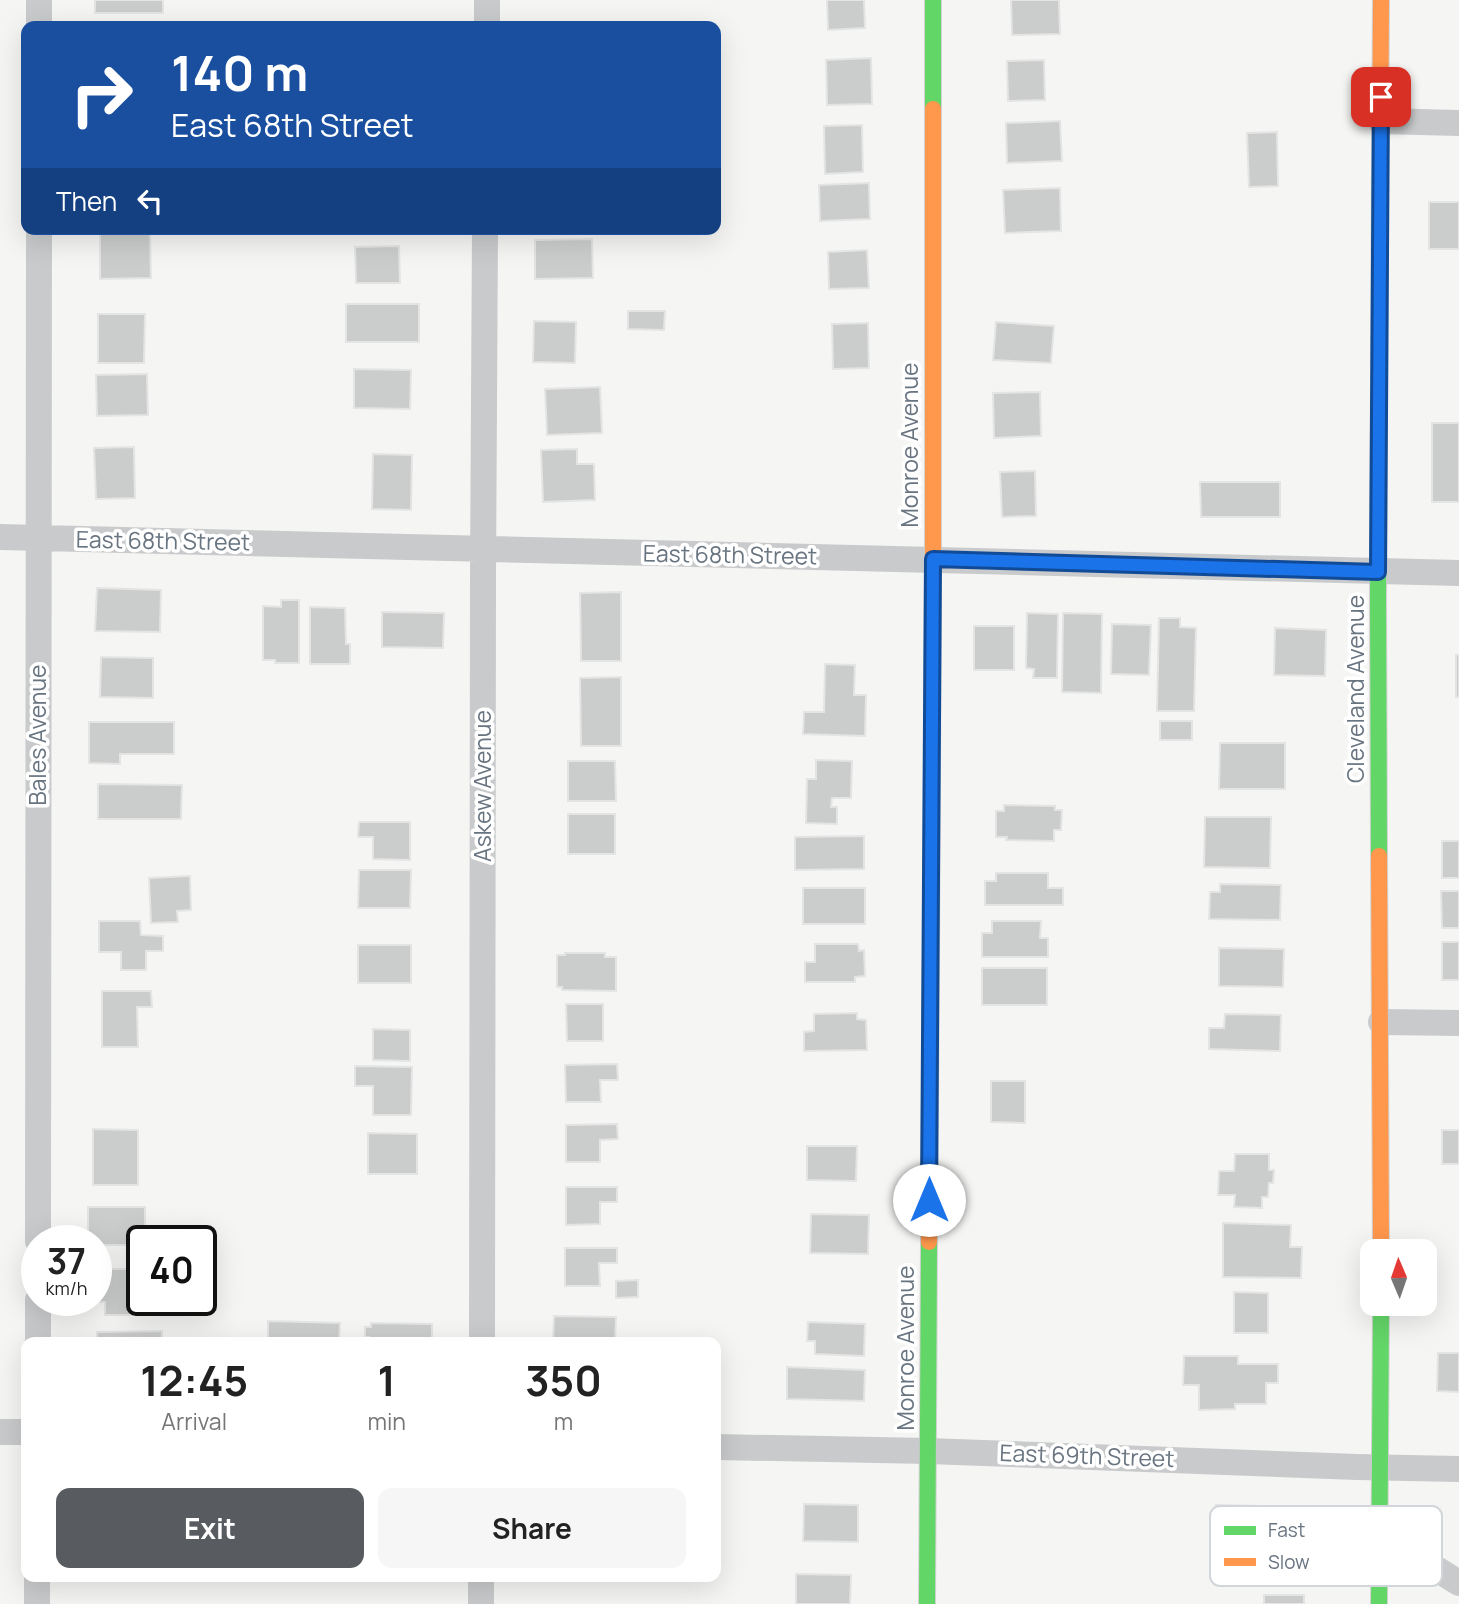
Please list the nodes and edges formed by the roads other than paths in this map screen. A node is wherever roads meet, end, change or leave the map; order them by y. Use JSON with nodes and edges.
{"nodes":[{"id":1,"x":40,"y":0,"type":"edge"},
{"id":2,"x":487,"y":0,"type":"edge"},
{"id":3,"x":933,"y":0,"type":"edge"},
{"id":4,"x":1381,"y":0,"type":"edge"},
{"id":5,"x":39,"y":21,"type":"edge"},
{"id":6,"x":487,"y":21,"type":"edge"},
{"id":7,"x":1381,"y":121,"type":"junction"},
{"id":8,"x":1459,"y":124,"type":"edge"},
{"id":9,"x":39,"y":235,"type":"edge"},
{"id":10,"x":485,"y":235,"type":"edge"},
{"id":11,"x":0,"y":537,"type":"edge"},
{"id":12,"x":38,"y":538,"type":"junction"},
{"id":13,"x":483,"y":549,"type":"junction"},
{"id":14,"x":933,"y":559,"type":"junction"},
{"id":15,"x":1378,"y":572,"type":"junction"},
{"id":16,"x":1459,"y":573,"type":"edge"},
{"id":17,"x":1381,"y":1022,"type":"junction"},
{"id":18,"x":1459,"y":1023,"type":"edge"},
{"id":19,"x":38,"y":1225,"type":"edge"},
{"id":20,"x":1381,"y":1239,"type":"edge"},
{"id":21,"x":38,"y":1316,"type":"edge"},
{"id":22,"x":1381,"y":1316,"type":"edge"},
{"id":23,"x":38,"y":1337,"type":"edge"},
{"id":24,"x":482,"y":1337,"type":"edge"},
{"id":25,"x":0,"y":1432,"type":"edge"},
{"id":26,"x":21,"y":1432,"type":"edge"},
{"id":27,"x":721,"y":1447,"type":"edge"},
{"id":28,"x":928,"y":1451,"type":"junction"},
{"id":29,"x":1380,"y":1467,"type":"junction"},
{"id":30,"x":1459,"y":1469,"type":"edge"},
{"id":31,"x":1379,"y":1506,"type":"edge"},
{"id":32,"x":1442,"y":1572,"type":"edge"},
{"id":33,"x":37,"y":1582,"type":"edge"},
{"id":34,"x":481,"y":1582,"type":"edge"},
{"id":35,"x":1459,"y":1583,"type":"edge"},
{"id":36,"x":1379,"y":1586,"type":"edge"},
{"id":37,"x":37,"y":1604,"type":"edge"},
{"id":38,"x":481,"y":1604,"type":"edge"},
{"id":39,"x":927,"y":1604,"type":"edge"},
{"id":40,"x":1379,"y":1604,"type":"edge"}],
"edges":[{"from":1,"to":5,"type":"street"},
{"from":2,"to":6,"type":"street"},
{"from":3,"to":14,"type":"street","name":"Monroe Avenue"},
{"from":4,"to":7,"type":"street","name":"Cleveland Avenue"},
{"from":7,"to":8,"type":"street"},
{"from":7,"to":15,"type":"street","name":"Cleveland Avenue"},
{"from":9,"to":12,"type":"street","name":"Bales Avenue"},
{"from":10,"to":13,"type":"street","name":"Askew Avenue"},
{"from":11,"to":12,"type":"street","name":"East 68th Street"},
{"from":12,"to":13,"type":"street","name":"East 68th Street"},
{"from":12,"to":19,"type":"street","name":"Bales Avenue"},
{"from":13,"to":14,"type":"street","name":"East 68th Street"},
{"from":13,"to":24,"type":"street","name":"Askew Avenue"},
{"from":14,"to":15,"type":"street","name":"East 68th Street"},
{"from":14,"to":28,"type":"street","name":"Monroe Avenue"},
{"from":15,"to":16,"type":"street","name":"East 68th Street"},
{"from":15,"to":17,"type":"street","name":"Cleveland Avenue"},
{"from":17,"to":18,"type":"street"},
{"from":17,"to":20,"type":"street","name":"Cleveland Avenue"},
{"from":21,"to":23,"type":"street"},
{"from":22,"to":29,"type":"street"},
{"from":25,"to":26,"type":"street"},
{"from":27,"to":28,"type":"street","name":"East 69th Street"},
{"from":28,"to":29,"type":"street","name":"East 69th Street"},
{"from":28,"to":39,"type":"street","name":"Monroe Avenue"},
{"from":29,"to":30,"type":"street","name":"East 69th Street"},
{"from":29,"to":31,"type":"street"},
{"from":32,"to":35,"type":"street"},
{"from":33,"to":37,"type":"street"},
{"from":34,"to":38,"type":"street"},
{"from":36,"to":40,"type":"street"}]}
